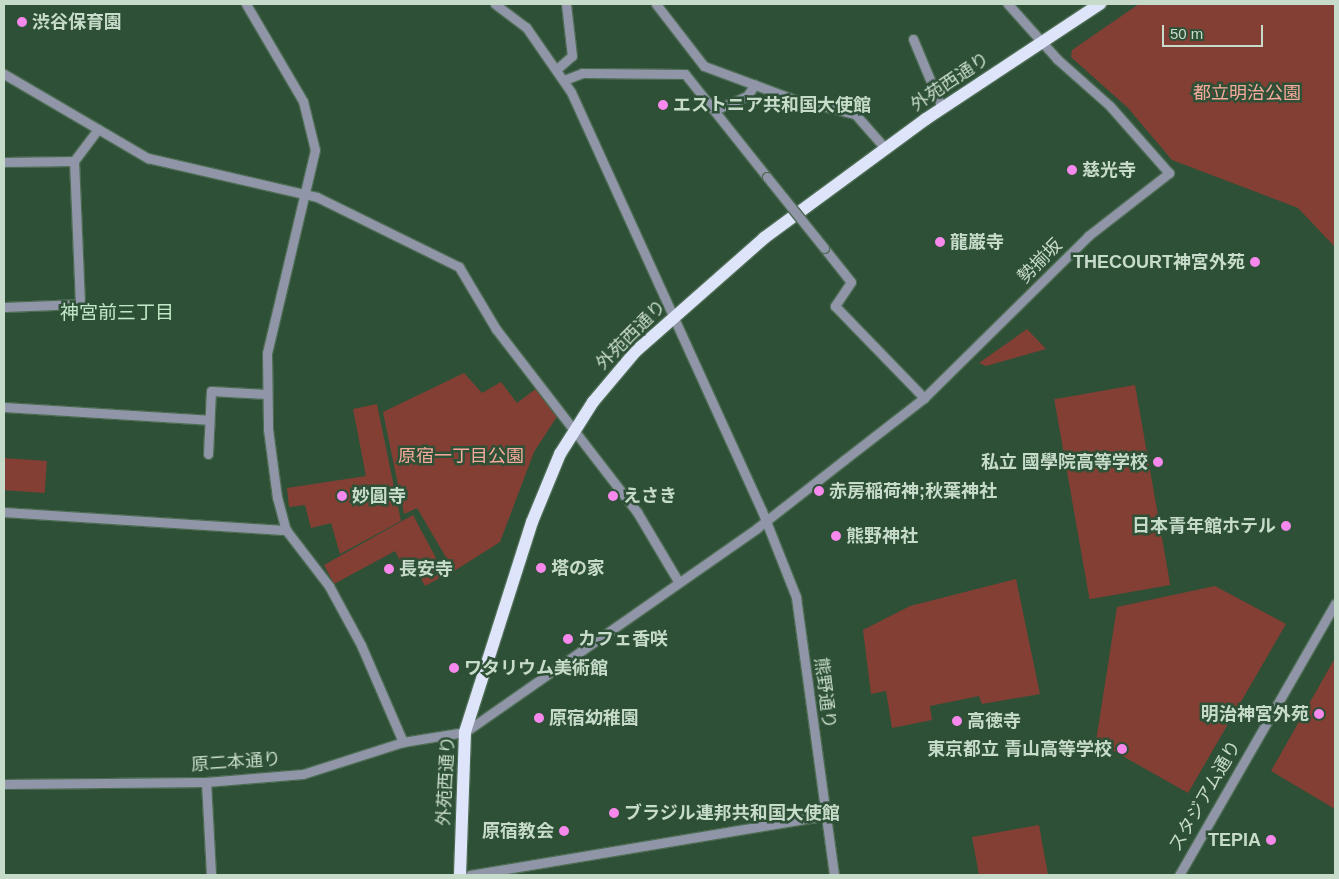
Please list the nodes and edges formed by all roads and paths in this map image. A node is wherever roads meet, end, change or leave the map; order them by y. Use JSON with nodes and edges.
{"nodes":[{"id":1,"x":246,"y":4,"type":"edge"},
{"id":2,"x":495,"y":4,"type":"edge"},
{"id":3,"x":566,"y":4,"type":"edge"},
{"id":4,"x":656,"y":4,"type":"edge"},
{"id":5,"x":1008,"y":4,"type":"edge"},
{"id":6,"x":1100,"y":4,"type":"edge"},
{"id":7,"x":913,"y":39,"type":"dead end"},
{"id":8,"x":1043,"y":42,"type":"junction"},
{"id":9,"x":558,"y":68,"type":"junction"},
{"id":10,"x":4,"y":74,"type":"edge"},
{"id":11,"x":564,"y":80,"type":"junction"},
{"id":12,"x":754,"y":84,"type":"junction"},
{"id":13,"x":942,"y":108,"type":"junction"},
{"id":14,"x":715,"y":110,"type":"junction"},
{"id":15,"x":98,"y":129,"type":"junction"},
{"id":16,"x":885,"y":148,"type":"junction"},
{"id":17,"x":74,"y":161,"type":"junction"},
{"id":18,"x":4,"y":162,"type":"edge"},
{"id":19,"x":302,"y":192,"type":"junction"},
{"id":20,"x":4,"y":306,"type":"edge"},
{"id":21,"x":672,"y":317,"type":"junction"},
{"id":22,"x":266,"y":394,"type":"junction"},
{"id":23,"x":924,"y":398,"type":"junction"},
{"id":24,"x":4,"y":407,"type":"edge"},
{"id":25,"x":208,"y":420,"type":"junction"},
{"id":26,"x":574,"y":430,"type":"junction"},
{"id":27,"x":208,"y":454,"type":"dead end"},
{"id":28,"x":4,"y":512,"type":"edge"},
{"id":29,"x":766,"y":520,"type":"junction"},
{"id":30,"x":286,"y":530,"type":"junction"},
{"id":31,"x":678,"y":581,"type":"junction"},
{"id":32,"x":1335,"y":604,"type":"edge"},
{"id":33,"x":465,"y":732,"type":"junction"},
{"id":34,"x":403,"y":742,"type":"junction"},
{"id":35,"x":206,"y":782,"type":"junction"},
{"id":36,"x":4,"y":784,"type":"edge"},
{"id":37,"x":824,"y":816,"type":"junction"},
{"id":38,"x":211,"y":875,"type":"edge"},
{"id":39,"x":460,"y":875,"type":"edge"},
{"id":40,"x":470,"y":875,"type":"edge"},
{"id":41,"x":834,"y":875,"type":"edge"},
{"id":42,"x":1179,"y":875,"type":"edge"}],
"edges":[{"from":1,"to":19,"type":"street"},
{"from":2,"to":9,"type":"street","name":"熊野通り"},
{"from":3,"to":9,"type":"street"},
{"from":4,"to":12,"type":"street"},
{"from":5,"to":8,"type":"street"},
{"from":6,"to":8,"type":"main road","name":"外苑西通り"},
{"from":7,"to":13,"type":"street"},
{"from":8,"to":13,"type":"main road","name":"外苑西通り"},
{"from":8,"to":23,"type":"street","name":"勢揃坂"},
{"from":9,"to":11,"type":"street","name":"熊野通り"},
{"from":10,"to":15,"type":"street"},
{"from":11,"to":14,"type":"street"},
{"from":11,"to":21,"type":"street","name":"熊野通り"},
{"from":12,"to":14,"type":"street"},
{"from":12,"to":16,"type":"street"},
{"from":13,"to":16,"type":"main road","name":"外苑西通り"},
{"from":14,"to":23,"type":"street","bridge":true},
{"from":15,"to":17,"type":"street"},
{"from":15,"to":19,"type":"street"},
{"from":16,"to":21,"type":"main road","name":"外苑西通り"},
{"from":17,"to":18,"type":"street"},
{"from":17,"to":20,"type":"street"},
{"from":19,"to":22,"type":"street"},
{"from":19,"to":26,"type":"street"},
{"from":21,"to":26,"type":"main road","name":"外苑西通り"},
{"from":21,"to":29,"type":"street","name":"熊野通り"},
{"from":22,"to":25,"type":"street"},
{"from":22,"to":30,"type":"street"},
{"from":23,"to":29,"type":"street","name":"勢揃坂"},
{"from":24,"to":25,"type":"street"},
{"from":25,"to":27,"type":"street"},
{"from":26,"to":31,"type":"street"},
{"from":26,"to":33,"type":"main road","name":"外苑西通り"},
{"from":28,"to":30,"type":"street"},
{"from":29,"to":31,"type":"street","name":"勢揃坂"},
{"from":29,"to":37,"type":"street","name":"熊野通り"},
{"from":30,"to":34,"type":"street"},
{"from":31,"to":33,"type":"street","name":"勢揃坂"},
{"from":32,"to":42,"type":"street","name":"スタジアム通り"},
{"from":33,"to":34,"type":"street","name":"原二本通り"},
{"from":33,"to":39,"type":"main road","name":"外苑西通り"},
{"from":34,"to":35,"type":"street","name":"原二本通り"},
{"from":35,"to":36,"type":"street","name":"原二本通り"},
{"from":35,"to":38,"type":"street"},
{"from":37,"to":40,"type":"street"},
{"from":37,"to":41,"type":"street","name":"熊野通り"}]}
